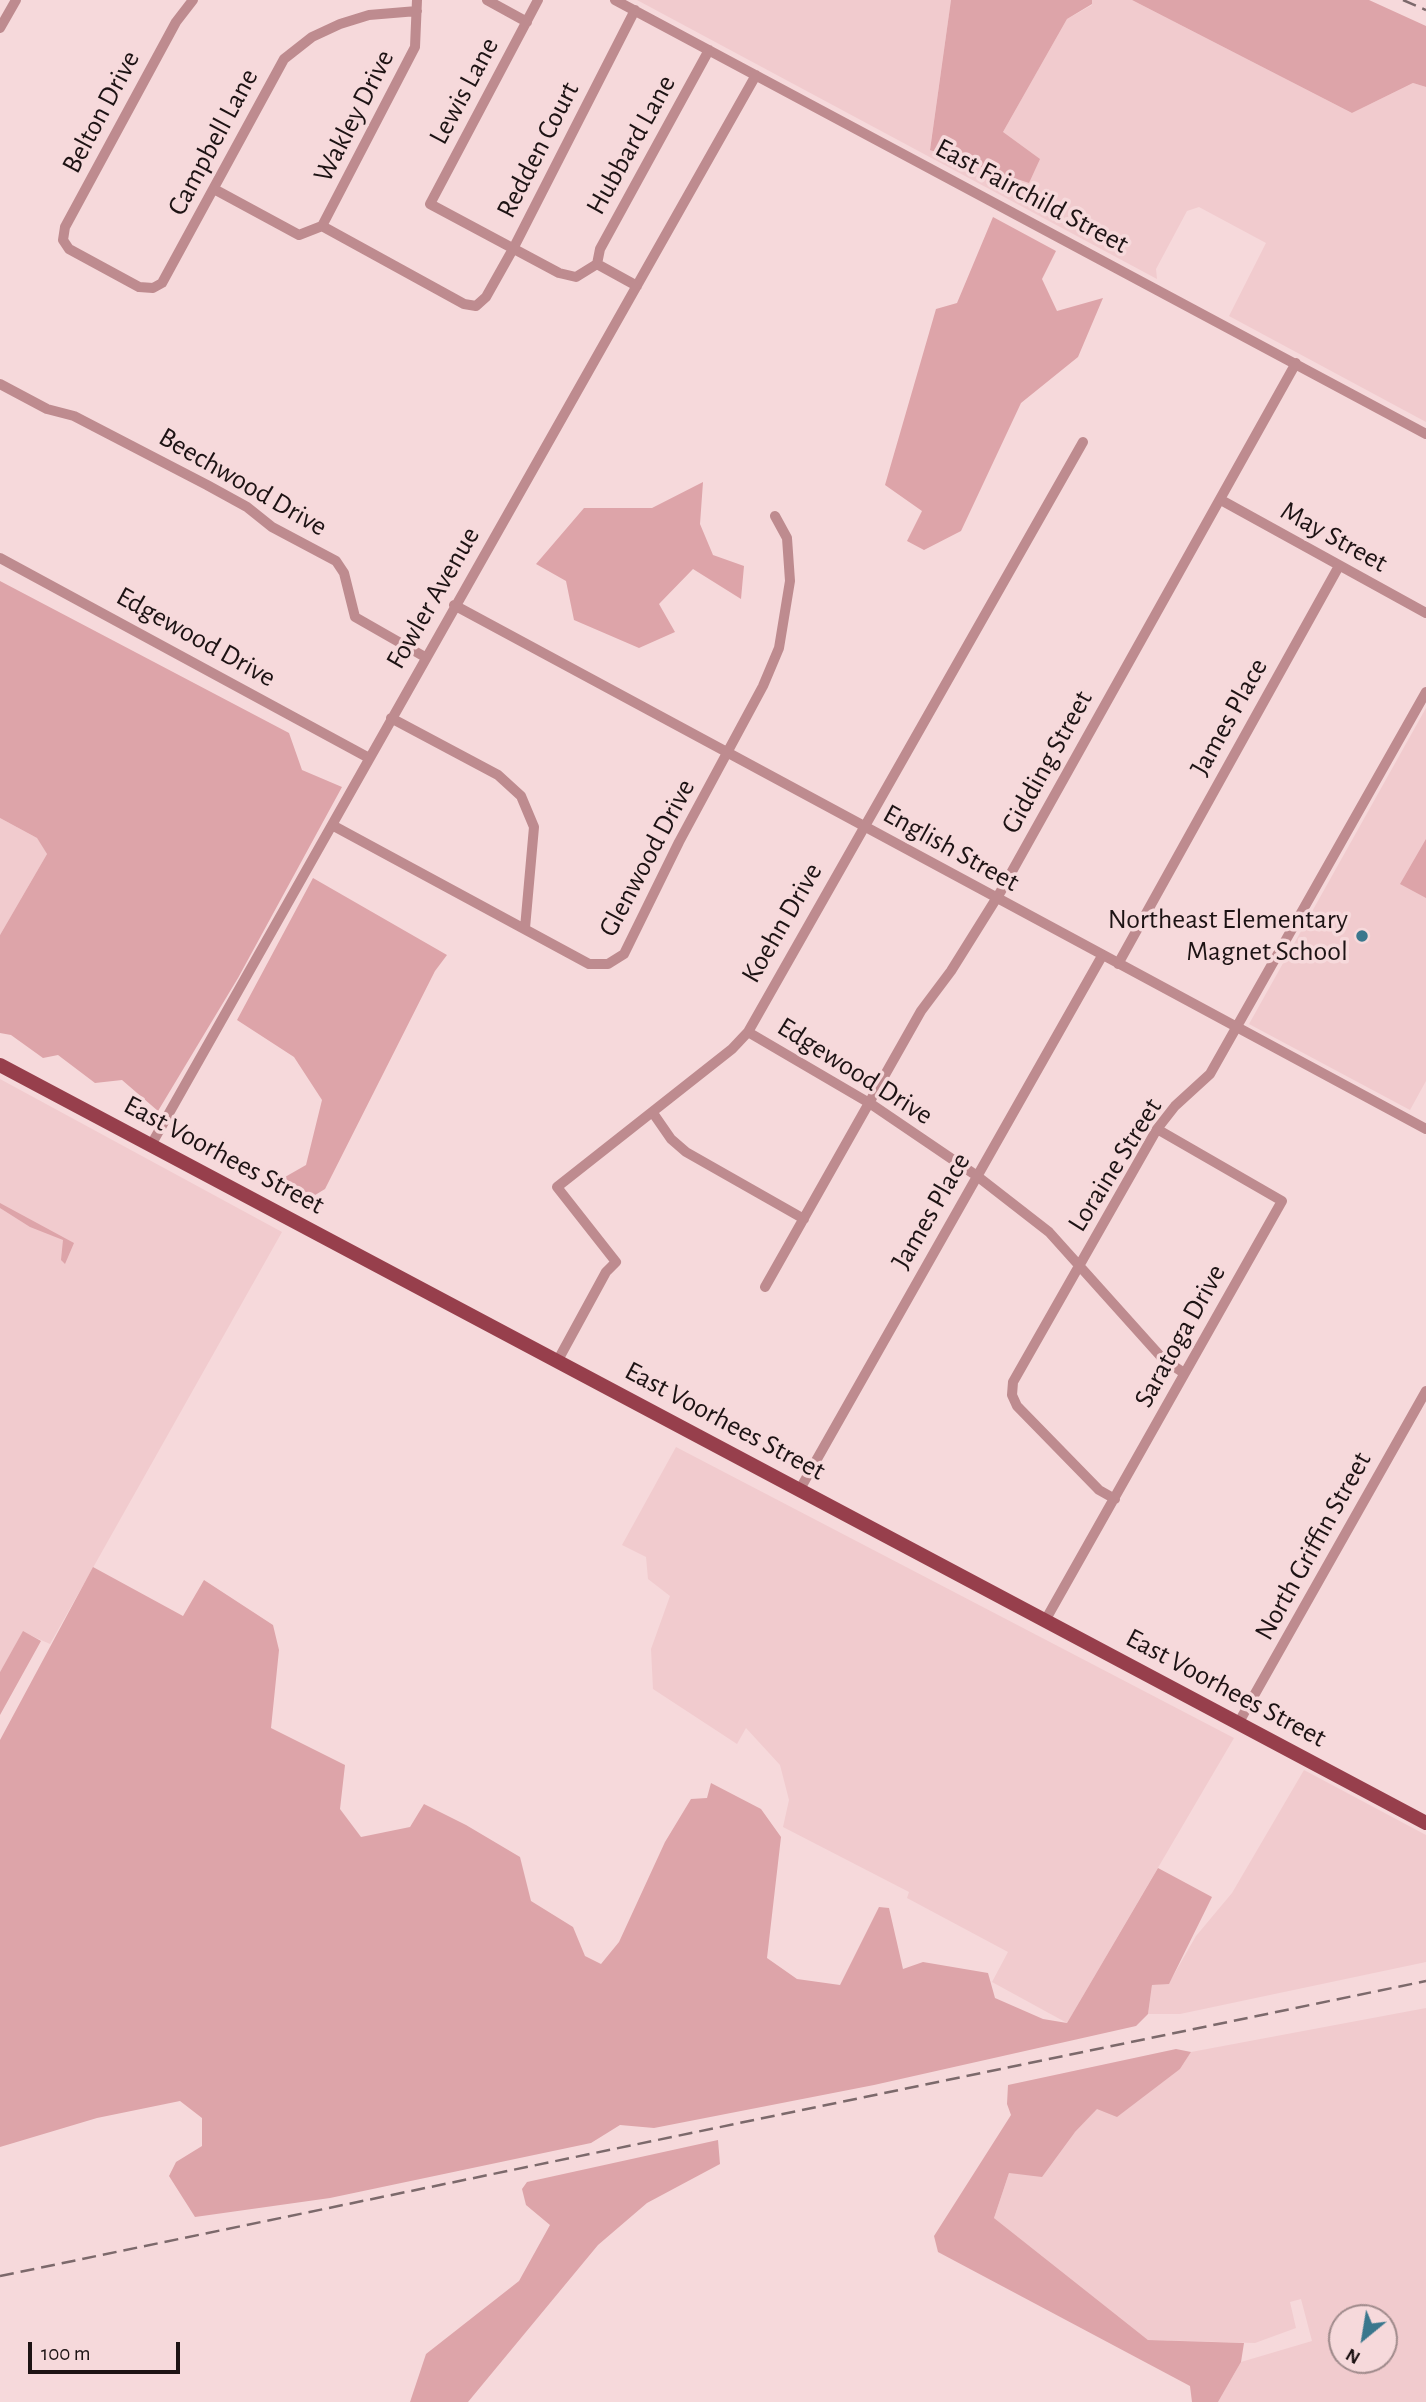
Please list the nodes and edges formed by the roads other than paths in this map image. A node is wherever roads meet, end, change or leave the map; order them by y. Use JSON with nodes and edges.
{"nodes":[{"id":1,"x":16,"y":0,"type":"edge"},
{"id":2,"x":193,"y":0,"type":"edge"},
{"id":3,"x":486,"y":0,"type":"edge"},
{"id":4,"x":538,"y":0,"type":"edge"},
{"id":5,"x":615,"y":0,"type":"edge"},
{"id":6,"x":417,"y":6,"type":"edge"},
{"id":7,"x":635,"y":10,"type":"junction"},
{"id":8,"x":527,"y":22,"type":"junction"},
{"id":9,"x":0,"y":27,"type":"edge"},
{"id":10,"x":709,"y":50,"type":"junction"},
{"id":11,"x":756,"y":75,"type":"junction"},
{"id":12,"x":214,"y":189,"type":"junction"},
{"id":13,"x":322,"y":226,"type":"junction"},
{"id":14,"x":69,"y":249,"type":"joint"},
{"id":15,"x":513,"y":249,"type":"junction"},
{"id":16,"x":597,"y":264,"type":"junction"},
{"id":17,"x":637,"y":286,"type":"junction"},
{"id":18,"x":1296,"y":363,"type":"junction"},
{"id":19,"x":0,"y":384,"type":"edge"},
{"id":20,"x":1426,"y":434,"type":"edge"},
{"id":21,"x":1083,"y":442,"type":"dead end"},
{"id":22,"x":1221,"y":500,"type":"junction"},
{"id":23,"x":775,"y":516,"type":"dead end"},
{"id":24,"x":0,"y":558,"type":"edge"},
{"id":25,"x":1339,"y":566,"type":"junction"},
{"id":26,"x":454,"y":605,"type":"junction"},
{"id":27,"x":1426,"y":612,"type":"edge"},
{"id":28,"x":425,"y":656,"type":"junction"},
{"id":29,"x":1426,"y":692,"type":"edge"},
{"id":30,"x":391,"y":718,"type":"junction"},
{"id":31,"x":727,"y":753,"type":"junction"},
{"id":32,"x":369,"y":758,"type":"junction"},
{"id":33,"x":332,"y":825,"type":"junction"},
{"id":34,"x":864,"y":826,"type":"junction"},
{"id":35,"x":997,"y":899,"type":"junction"},
{"id":36,"x":525,"y":928,"type":"junction"},
{"id":37,"x":1102,"y":956,"type":"junction"},
{"id":38,"x":1118,"y":964,"type":"junction"},
{"id":39,"x":1237,"y":1028,"type":"junction"},
{"id":40,"x":748,"y":1032,"type":"junction"},
{"id":41,"x":0,"y":1065,"type":"edge"},
{"id":42,"x":871,"y":1104,"type":"junction"},
{"id":43,"x":653,"y":1113,"type":"junction"},
{"id":44,"x":1157,"y":1129,"type":"junction"},
{"id":45,"x":1426,"y":1129,"type":"edge"},
{"id":46,"x":150,"y":1145,"type":"junction"},
{"id":47,"x":978,"y":1176,"type":"junction"},
{"id":48,"x":804,"y":1219,"type":"junction"},
{"id":49,"x":1081,"y":1264,"type":"junction"},
{"id":50,"x":765,"y":1286,"type":"dead end"},
{"id":51,"x":558,"y":1360,"type":"junction"},
{"id":52,"x":1184,"y":1373,"type":"junction"},
{"id":53,"x":1426,"y":1391,"type":"edge"},
{"id":54,"x":800,"y":1489,"type":"junction"},
{"id":55,"x":1115,"y":1499,"type":"junction"},
{"id":56,"x":1046,"y":1619,"type":"junction"},
{"id":57,"x":1239,"y":1722,"type":"junction"},
{"id":58,"x":1426,"y":1823,"type":"edge"}],
"edges":[{"from":1,"to":9,"type":"street"},
{"from":2,"to":14,"type":"street","name":"Belton Drive"},
{"from":3,"to":8,"type":"street"},
{"from":4,"to":8,"type":"street","name":"Lewis Lane"},
{"from":5,"to":7,"type":"street","name":"East Fairchild Street"},
{"from":6,"to":12,"type":"street","name":"Campbell Lane"},
{"from":6,"to":13,"type":"street","name":"Wakley Drive"},
{"from":7,"to":10,"type":"street","name":"East Fairchild Street"},
{"from":7,"to":15,"type":"street","name":"Redden Court"},
{"from":8,"to":15,"type":"street","name":"Lewis Lane"},
{"from":10,"to":11,"type":"street","name":"East Fairchild Street"},
{"from":10,"to":16,"type":"street","name":"Hubbard Lane"},
{"from":11,"to":17,"type":"street","name":"Fowler Avenue"},
{"from":11,"to":18,"type":"street","name":"East Fairchild Street"},
{"from":12,"to":13,"type":"street","name":"Wakley Drive"},
{"from":12,"to":14,"type":"street","name":"Campbell Lane"},
{"from":13,"to":15,"type":"street","name":"Redden Court"},
{"from":15,"to":16,"type":"street"},
{"from":16,"to":17,"type":"street"},
{"from":17,"to":26,"type":"street","name":"Fowler Avenue"},
{"from":18,"to":20,"type":"street","name":"East Fairchild Street"},
{"from":18,"to":22,"type":"street","name":"Gidding Street"},
{"from":19,"to":28,"type":"street","name":"Beechwood Drive"},
{"from":21,"to":34,"type":"street","name":"Koehn Drive"},
{"from":22,"to":25,"type":"street","name":"May Street"},
{"from":22,"to":35,"type":"street","name":"Gidding Street"},
{"from":23,"to":31,"type":"street","name":"Glenwood Drive"},
{"from":24,"to":32,"type":"street","name":"Edgewood Drive"},
{"from":25,"to":27,"type":"street","name":"May Street"},
{"from":25,"to":38,"type":"street","name":"James Place"},
{"from":26,"to":28,"type":"street","name":"Fowler Avenue"},
{"from":26,"to":31,"type":"street","name":"English Street"},
{"from":28,"to":30,"type":"street","name":"Fowler Avenue"},
{"from":29,"to":39,"type":"street","name":"Loraine Street"},
{"from":30,"to":32,"type":"street","name":"Fowler Avenue"},
{"from":30,"to":36,"type":"street"},
{"from":31,"to":34,"type":"street","name":"English Street"},
{"from":31,"to":36,"type":"street","name":"Glenwood Drive"},
{"from":32,"to":33,"type":"street","name":"Fowler Avenue"},
{"from":33,"to":36,"type":"street","name":"Glenwood Drive"},
{"from":33,"to":46,"type":"street","name":"Fowler Avenue"},
{"from":34,"to":35,"type":"street","name":"English Street"},
{"from":34,"to":40,"type":"street","name":"Koehn Drive"},
{"from":35,"to":37,"type":"street","name":"English Street"},
{"from":35,"to":42,"type":"street","name":"Gidding Street"},
{"from":37,"to":38,"type":"street","name":"English Street"},
{"from":37,"to":47,"type":"street","name":"James Place"},
{"from":38,"to":39,"type":"street","name":"English Street"},
{"from":39,"to":44,"type":"street","name":"Loraine Street"},
{"from":39,"to":45,"type":"street","name":"English Street"},
{"from":40,"to":42,"type":"street","name":"Edgewood Drive"},
{"from":40,"to":43,"type":"street","name":"Koehn Drive"},
{"from":41,"to":46,"type":"main road","name":"East Voorhees Street"},
{"from":42,"to":47,"type":"street","name":"Edgewood Drive"},
{"from":42,"to":48,"type":"street","name":"Gidding Street"},
{"from":43,"to":48,"type":"street"},
{"from":43,"to":51,"type":"street","name":"Koehn Drive"},
{"from":44,"to":49,"type":"street","name":"Loraine Street"},
{"from":44,"to":52,"type":"street","name":"Saratoga Drive"},
{"from":46,"to":51,"type":"main road","name":"East Voorhees Street"},
{"from":47,"to":49,"type":"street","name":"Edgewood Drive"},
{"from":47,"to":54,"type":"street","name":"James Place"},
{"from":48,"to":50,"type":"street","name":"Gidding Street"},
{"from":49,"to":52,"type":"street","name":"Edgewood Drive"},
{"from":49,"to":55,"type":"street","name":"Loraine Street"},
{"from":51,"to":54,"type":"main road","name":"East Voorhees Street"},
{"from":52,"to":55,"type":"street","name":"Saratoga Drive"},
{"from":53,"to":57,"type":"street","name":"North Griffin Street"},
{"from":54,"to":56,"type":"main road","name":"East Voorhees Street"},
{"from":55,"to":56,"type":"street","name":"Saratoga Drive"},
{"from":56,"to":57,"type":"main road","name":"East Voorhees Street"},
{"from":57,"to":58,"type":"main road","name":"East Voorhees Street"}]}
